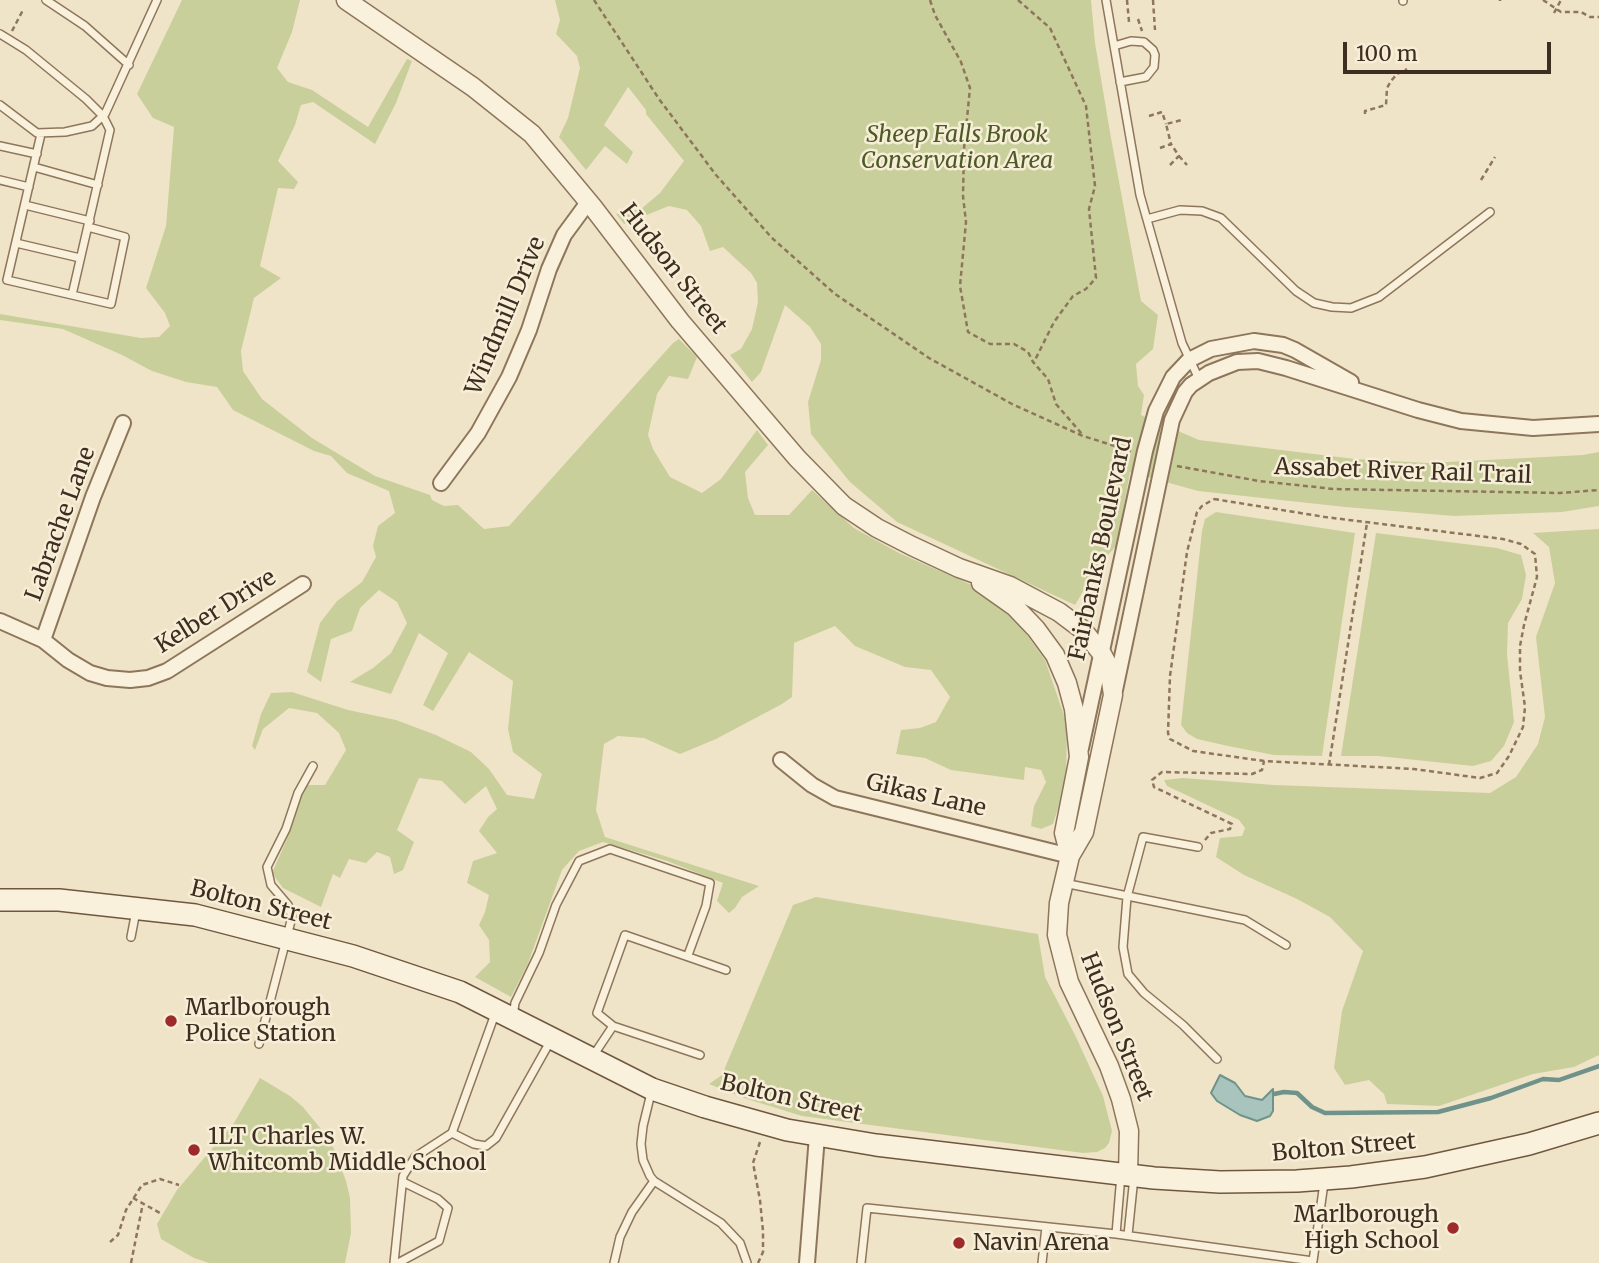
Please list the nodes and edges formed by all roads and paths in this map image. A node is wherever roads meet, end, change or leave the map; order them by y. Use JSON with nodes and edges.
{"nodes":[{"id":1,"x":46,"y":0,"type":"edge"},
{"id":2,"x":158,"y":0,"type":"edge"},
{"id":3,"x":346,"y":0,"type":"edge"},
{"id":4,"x":594,"y":0,"type":"edge"},
{"id":5,"x":930,"y":0,"type":"edge"},
{"id":6,"x":1018,"y":0,"type":"edge"},
{"id":7,"x":1106,"y":0,"type":"edge"},
{"id":8,"x":1127,"y":0,"type":"edge"},
{"id":9,"x":1160,"y":0,"type":"edge"},
{"id":10,"x":1543,"y":0,"type":"edge"},
{"id":11,"x":1560,"y":0,"type":"edge"},
{"id":12,"x":1153,"y":1,"type":"edge"},
{"id":13,"x":1555,"y":11,"type":"junction"},
{"id":14,"x":1599,"y":17,"type":"edge"},
{"id":15,"x":1138,"y":19,"type":"dead end"},
{"id":16,"x":1129,"y":22,"type":"dead end"},
{"id":17,"x":1155,"y":30,"type":"dead end"},
{"id":18,"x":1142,"y":31,"type":"dead end"},
{"id":19,"x":0,"y":34,"type":"edge"},
{"id":20,"x":1114,"y":46,"type":"junction"},
{"id":21,"x":129,"y":65,"type":"junction"},
{"id":22,"x":1407,"y":69,"type":"dead end"},
{"id":23,"x":1120,"y":82,"type":"junction"},
{"id":24,"x":0,"y":105,"type":"edge"},
{"id":25,"x":1365,"y":114,"type":"dead end"},
{"id":26,"x":103,"y":116,"type":"junction"},
{"id":27,"x":1149,"y":116,"type":"dead end"},
{"id":28,"x":1182,"y":120,"type":"dead end"},
{"id":29,"x":1166,"y":124,"type":"junction"},
{"id":30,"x":41,"y":134,"type":"junction"},
{"id":31,"x":1171,"y":144,"type":"junction"},
{"id":32,"x":0,"y":146,"type":"edge"},
{"id":33,"x":1160,"y":148,"type":"dead end"},
{"id":34,"x":37,"y":154,"type":"junction"},
{"id":35,"x":1180,"y":156,"type":"junction"},
{"id":36,"x":1495,"y":157,"type":"dead end"},
{"id":37,"x":1170,"y":165,"type":"dead end"},
{"id":38,"x":1187,"y":165,"type":"dead end"},
{"id":39,"x":34,"y":167,"type":"junction"},
{"id":40,"x":0,"y":180,"type":"edge"},
{"id":41,"x":1481,"y":180,"type":"dead end"},
{"id":42,"x":98,"y":185,"type":"junction"},
{"id":43,"x":29,"y":187,"type":"junction"},
{"id":44,"x":589,"y":201,"type":"junction"},
{"id":45,"x":25,"y":205,"type":"junction"},
{"id":46,"x":1490,"y":212,"type":"dead end"},
{"id":47,"x":1147,"y":219,"type":"junction"},
{"id":48,"x":89,"y":224,"type":"junction"},
{"id":49,"x":16,"y":243,"type":"junction"},
{"id":50,"x":80,"y":258,"type":"junction"},
{"id":51,"x":72,"y":295,"type":"junction"},
{"id":52,"x":1189,"y":360,"type":"junction"},
{"id":53,"x":1033,"y":362,"type":"junction"},
{"id":54,"x":1199,"y":379,"type":"junction"},
{"id":55,"x":1373,"y":395,"type":"junction"},
{"id":56,"x":123,"y":423,"type":"dead end"},
{"id":57,"x":1599,"y":424,"type":"edge"},
{"id":58,"x":1083,"y":436,"type":"junction"},
{"id":59,"x":1144,"y":455,"type":"junction"},
{"id":60,"x":1163,"y":461,"type":"junction"},
{"id":61,"x":441,"y":483,"type":"dead end"},
{"id":62,"x":1599,"y":490,"type":"edge"},
{"id":63,"x":1367,"y":521,"type":"junction"},
{"id":64,"x":958,"y":568,"type":"junction"},
{"id":65,"x":303,"y":584,"type":"dead end"},
{"id":66,"x":0,"y":621,"type":"edge"},
{"id":67,"x":43,"y":640,"type":"junction"},
{"id":68,"x":1102,"y":654,"type":"junction"},
{"id":69,"x":1114,"y":695,"type":"junction"},
{"id":70,"x":1079,"y":757,"type":"junction"},
{"id":71,"x":781,"y":760,"type":"dead end"},
{"id":72,"x":1264,"y":761,"type":"junction"},
{"id":73,"x":1329,"y":765,"type":"junction"},
{"id":74,"x":313,"y":766,"type":"dead end"},
{"id":75,"x":1198,"y":848,"type":"joint"},
{"id":76,"x":1070,"y":856,"type":"junction"},
{"id":77,"x":1063,"y":883,"type":"junction"},
{"id":78,"x":1127,"y":897,"type":"junction"},
{"id":79,"x":0,"y":900,"type":"edge"},
{"id":80,"x":136,"y":907,"type":"junction"},
{"id":81,"x":131,"y":937,"type":"dead end"},
{"id":82,"x":285,"y":937,"type":"junction"},
{"id":83,"x":1286,"y":946,"type":"dead end"},
{"id":84,"x":688,"y":955,"type":"junction"},
{"id":85,"x":726,"y":970,"type":"dead end"},
{"id":86,"x":505,"y":1014,"type":"junction"},
{"id":87,"x":613,"y":1026,"type":"junction"},
{"id":88,"x":551,"y":1039,"type":"junction"},
{"id":89,"x":259,"y":1044,"type":"dead end"},
{"id":90,"x":700,"y":1055,"type":"dead end"},
{"id":91,"x":591,"y":1059,"type":"junction"},
{"id":92,"x":1217,"y":1059,"type":"dead end"},
{"id":93,"x":652,"y":1089,"type":"junction"},
{"id":94,"x":1599,"y":1123,"type":"edge"},
{"id":95,"x":452,"y":1133,"type":"junction"},
{"id":96,"x":817,"y":1136,"type":"junction"},
{"id":97,"x":761,"y":1138,"type":"dead end"},
{"id":98,"x":1128,"y":1176,"type":"junction"},
{"id":99,"x":1325,"y":1179,"type":"junction"},
{"id":100,"x":654,"y":1181,"type":"junction"},
{"id":101,"x":403,"y":1182,"type":"junction"},
{"id":102,"x":179,"y":1185,"type":"dead end"},
{"id":103,"x":133,"y":1198,"type":"junction"},
{"id":104,"x":143,"y":1203,"type":"junction"},
{"id":105,"x":160,"y":1213,"type":"dead end"},
{"id":106,"x":1046,"y":1227,"type":"junction"},
{"id":107,"x":1116,"y":1234,"type":"junction"},
{"id":108,"x":1128,"y":1235,"type":"junction"},
{"id":109,"x":110,"y":1242,"type":"dead end"},
{"id":110,"x":1313,"y":1262,"type":"edge"},
{"id":111,"x":131,"y":1263,"type":"edge"},
{"id":112,"x":396,"y":1263,"type":"edge"},
{"id":113,"x":614,"y":1263,"type":"edge"},
{"id":114,"x":747,"y":1263,"type":"edge"},
{"id":115,"x":758,"y":1263,"type":"edge"},
{"id":116,"x":807,"y":1263,"type":"edge"},
{"id":117,"x":861,"y":1263,"type":"edge"},
{"id":118,"x":1042,"y":1263,"type":"edge"}],
"edges":[{"from":1,"to":21,"type":"lane"},
{"from":2,"to":21,"type":"lane"},
{"from":3,"to":44,"type":"street","name":"Hudson Street"},
{"from":4,"to":58,"type":"path"},
{"from":5,"to":53,"type":"path"},
{"from":6,"to":53,"type":"path"},
{"from":7,"to":20,"type":"lane"},
{"from":8,"to":16,"type":"path"},
{"from":9,"to":12,"type":"path"},
{"from":10,"to":13,"type":"path"},
{"from":11,"to":13,"type":"path"},
{"from":12,"to":17,"type":"path"},
{"from":13,"to":14,"type":"path"},
{"from":15,"to":18,"type":"path"},
{"from":19,"to":26,"type":"lane"},
{"from":20,"to":23,"type":"lane"},
{"from":20,"to":23,"type":"lane"},
{"from":21,"to":26,"type":"lane"},
{"from":22,"to":25,"type":"path"},
{"from":23,"to":47,"type":"lane"},
{"from":24,"to":30,"type":"lane"},
{"from":26,"to":30,"type":"lane"},
{"from":26,"to":42,"type":"lane"},
{"from":27,"to":29,"type":"path"},
{"from":28,"to":29,"type":"path"},
{"from":29,"to":31,"type":"path"},
{"from":30,"to":34,"type":"lane"},
{"from":31,"to":33,"type":"path"},
{"from":31,"to":35,"type":"path"},
{"from":32,"to":34,"type":"lane"},
{"from":34,"to":39,"type":"lane"},
{"from":35,"to":37,"type":"path"},
{"from":35,"to":38,"type":"path"},
{"from":36,"to":41,"type":"path"},
{"from":39,"to":42,"type":"lane"},
{"from":39,"to":43,"type":"lane"},
{"from":40,"to":43,"type":"lane"},
{"from":42,"to":48,"type":"lane"},
{"from":43,"to":45,"type":"lane"},
{"from":44,"to":61,"type":"street","name":"Windmill Drive"},
{"from":44,"to":64,"type":"street","name":"Hudson Street"},
{"from":45,"to":48,"type":"lane"},
{"from":45,"to":49,"type":"lane"},
{"from":46,"to":47,"type":"lane"},
{"from":47,"to":52,"type":"lane"},
{"from":48,"to":50,"type":"lane"},
{"from":48,"to":51,"type":"lane"},
{"from":49,"to":50,"type":"lane"},
{"from":49,"to":51,"type":"lane"},
{"from":50,"to":51,"type":"lane"},
{"from":52,"to":54,"type":"lane"},
{"from":52,"to":55,"type":"street"},
{"from":52,"to":59,"type":"street","name":"Fairbanks Boulevard"},
{"from":53,"to":58,"type":"path"},
{"from":54,"to":55,"type":"street"},
{"from":54,"to":60,"type":"street","name":"Fairbanks Boulevard"},
{"from":55,"to":57,"type":"street"},
{"from":56,"to":67,"type":"street","name":"Labrache Lane"},
{"from":58,"to":59,"type":"path"},
{"from":59,"to":68,"type":"street","name":"Fairbanks Boulevard"},
{"from":60,"to":62,"type":"path","name":"Assabet River Rail Trail"},
{"from":60,"to":69,"type":"street","name":"Fairbanks Boulevard"},
{"from":63,"to":72,"type":"path"},
{"from":63,"to":73,"type":"path"},
{"from":63,"to":73,"type":"path"},
{"from":64,"to":68,"type":"street","name":"Hudson Street"},
{"from":64,"to":70,"type":"street","name":"Hudson Street"},
{"from":65,"to":67,"type":"street","name":"Kelber Drive"},
{"from":66,"to":67,"type":"street","name":"Kelber Drive"},
{"from":68,"to":69,"type":"street","name":"Hudson Street"},
{"from":68,"to":70,"type":"street","name":"Fairbanks Boulevard"},
{"from":69,"to":76,"type":"street","name":"Hudson Street"},
{"from":70,"to":76,"type":"street","name":"Hudson Street"},
{"from":71,"to":76,"type":"street","name":"Gikas Lane"},
{"from":72,"to":73,"type":"path"},
{"from":72,"to":75,"type":"path"},
{"from":74,"to":82,"type":"lane"},
{"from":75,"to":78,"type":"lane"},
{"from":76,"to":77,"type":"street","name":"Hudson Street"},
{"from":77,"to":78,"type":"lane"},
{"from":77,"to":98,"type":"street","name":"Hudson Street"},
{"from":78,"to":83,"type":"lane"},
{"from":78,"to":92,"type":"lane"},
{"from":79,"to":80,"type":"main road","name":"Bolton Street"},
{"from":80,"to":81,"type":"lane"},
{"from":80,"to":82,"type":"main road","name":"Bolton Street"},
{"from":82,"to":86,"type":"main road","name":"Bolton Street"},
{"from":82,"to":89,"type":"lane"},
{"from":84,"to":85,"type":"lane"},
{"from":84,"to":86,"type":"lane"},
{"from":84,"to":87,"type":"lane"},
{"from":86,"to":88,"type":"main road","name":"Bolton Street"},
{"from":86,"to":95,"type":"lane"},
{"from":87,"to":90,"type":"lane"},
{"from":87,"to":91,"type":"lane"},
{"from":88,"to":91,"type":"main road","name":"Bolton Street"},
{"from":88,"to":95,"type":"lane"},
{"from":91,"to":93,"type":"main road","name":"Bolton Street"},
{"from":93,"to":96,"type":"main road","name":"Bolton Street"},
{"from":93,"to":100,"type":"lane"},
{"from":94,"to":99,"type":"main road","name":"Bolton Street"},
{"from":95,"to":101,"type":"lane"},
{"from":96,"to":98,"type":"main road","name":"Bolton Street"},
{"from":96,"to":116,"type":"street"},
{"from":97,"to":115,"type":"path"},
{"from":98,"to":99,"type":"main road","name":"Bolton Street"},
{"from":98,"to":107,"type":"lane"},
{"from":98,"to":108,"type":"lane"},
{"from":99,"to":110,"type":"lane"},
{"from":100,"to":113,"type":"lane"},
{"from":100,"to":114,"type":"lane"},
{"from":101,"to":112,"type":"lane"},
{"from":101,"to":112,"type":"lane"},
{"from":102,"to":103,"type":"path"},
{"from":103,"to":104,"type":"path"},
{"from":103,"to":109,"type":"path"},
{"from":104,"to":105,"type":"path"},
{"from":104,"to":111,"type":"path"},
{"from":106,"to":107,"type":"lane"},
{"from":106,"to":117,"type":"lane"},
{"from":106,"to":118,"type":"lane"},
{"from":107,"to":108,"type":"lane"},
{"from":108,"to":110,"type":"lane"}]}
